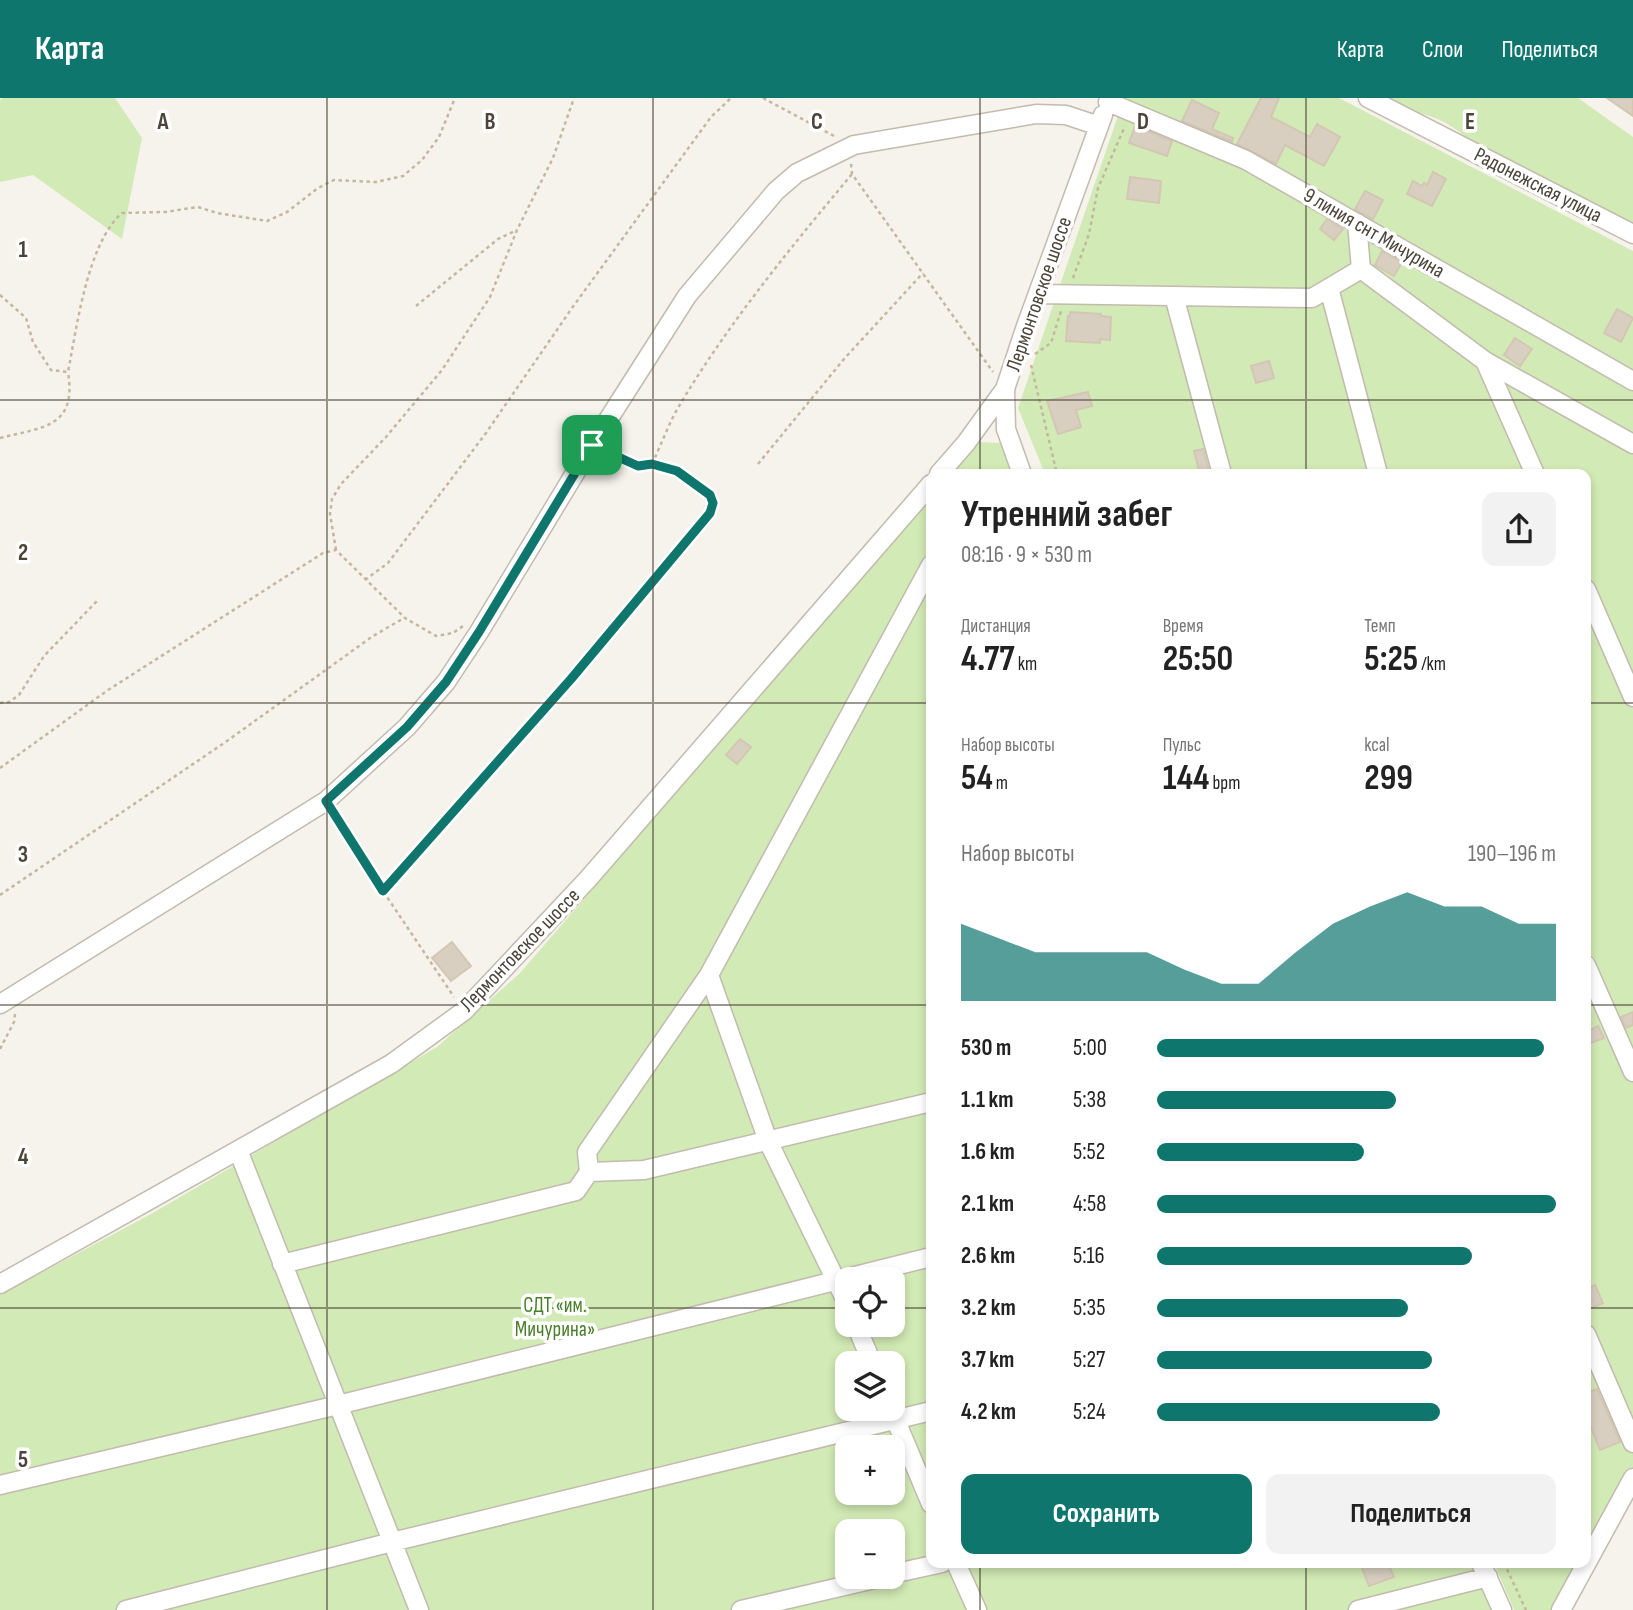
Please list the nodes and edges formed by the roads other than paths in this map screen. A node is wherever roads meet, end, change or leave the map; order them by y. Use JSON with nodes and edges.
{"nodes":[{"id":1,"x":1368,"y":98,"type":"edge"},
{"id":2,"x":1109,"y":100,"type":"edge"},
{"id":3,"x":1099,"y":126,"type":"junction"},
{"id":4,"x":1357,"y":223,"type":"junction"},
{"id":5,"x":1633,"y":234,"type":"edge"},
{"id":6,"x":1361,"y":269,"type":"junction"},
{"id":7,"x":1329,"y":288,"type":"junction"},
{"id":8,"x":1038,"y":294,"type":"junction"},
{"id":9,"x":1174,"y":296,"type":"junction"},
{"id":10,"x":1485,"y":361,"type":"junction"},
{"id":11,"x":1633,"y":380,"type":"edge"},
{"id":12,"x":1005,"y":389,"type":"junction"},
{"id":13,"x":966,"y":443,"type":"junction"},
{"id":14,"x":1633,"y":444,"type":"edge"},
{"id":15,"x":943,"y":469,"type":"edge"},
{"id":16,"x":958,"y":469,"type":"edge"},
{"id":17,"x":1019,"y":469,"type":"edge"},
{"id":18,"x":1221,"y":469,"type":"edge"},
{"id":19,"x":1377,"y":469,"type":"edge"},
{"id":20,"x":1533,"y":469,"type":"edge"},
{"id":21,"x":926,"y":490,"type":"edge"},
{"id":22,"x":926,"y":574,"type":"edge"},
{"id":23,"x":1591,"y":600,"type":"edge"},
{"id":24,"x":1633,"y":697,"type":"edge"},
{"id":25,"x":709,"y":975,"type":"junction"},
{"id":26,"x":1591,"y":976,"type":"edge"},
{"id":27,"x":0,"y":1004,"type":"edge"},
{"id":28,"x":1633,"y":1072,"type":"edge"},
{"id":29,"x":926,"y":1103,"type":"edge"},
{"id":30,"x":768,"y":1141,"type":"junction"},
{"id":31,"x":238,"y":1150,"type":"junction"},
{"id":32,"x":589,"y":1172,"type":"junction"},
{"id":33,"x":926,"y":1258,"type":"edge"},
{"id":34,"x":282,"y":1264,"type":"junction"},
{"id":35,"x":891,"y":1267,"type":"edge"},
{"id":36,"x":835,"y":1274,"type":"edge"},
{"id":37,"x":835,"y":1281,"type":"edge"},
{"id":38,"x":0,"y":1284,"type":"edge"},
{"id":39,"x":1591,"y":1346,"type":"edge"},
{"id":40,"x":338,"y":1405,"type":"junction"},
{"id":41,"x":926,"y":1411,"type":"edge"},
{"id":42,"x":905,"y":1413,"type":"edge"},
{"id":43,"x":867,"y":1421,"type":"edge"},
{"id":44,"x":897,"y":1421,"type":"edge"},
{"id":45,"x":1633,"y":1443,"type":"edge"},
{"id":46,"x":1633,"y":1478,"type":"edge"},
{"id":47,"x":0,"y":1485,"type":"edge"},
{"id":48,"x":926,"y":1492,"type":"edge"},
{"id":49,"x":392,"y":1542,"type":"junction"},
{"id":50,"x":1591,"y":1555,"type":"edge"},
{"id":51,"x":926,"y":1567,"type":"edge"},
{"id":52,"x":958,"y":1568,"type":"edge"},
{"id":53,"x":1584,"y":1568,"type":"edge"},
{"id":54,"x":1485,"y":1570,"type":"edge"},
{"id":55,"x":905,"y":1571,"type":"edge"},
{"id":56,"x":835,"y":1588,"type":"edge"},
{"id":57,"x":126,"y":1610,"type":"edge"},
{"id":58,"x":419,"y":1610,"type":"edge"},
{"id":59,"x":741,"y":1610,"type":"edge"},
{"id":60,"x":977,"y":1610,"type":"edge"},
{"id":61,"x":1359,"y":1610,"type":"edge"},
{"id":62,"x":1502,"y":1610,"type":"edge"},
{"id":63,"x":1561,"y":1610,"type":"edge"}],
"edges":[{"from":1,"to":5,"type":"street","name":"Радонежская улица"},
{"from":2,"to":3,"type":"street","name":"Лермонтовское шоссе"},
{"from":2,"to":4,"type":"street","name":"9 линия снт Мичурина"},
{"from":3,"to":8,"type":"street","name":"Лермонтовское шоссе"},
{"from":3,"to":27,"type":"street"},
{"from":4,"to":6,"type":"street"},
{"from":4,"to":11,"type":"street","name":"9 линия снт Мичурина"},
{"from":6,"to":7,"type":"street"},
{"from":6,"to":10,"type":"street"},
{"from":7,"to":9,"type":"street"},
{"from":7,"to":19,"type":"street"},
{"from":8,"to":9,"type":"street"},
{"from":8,"to":12,"type":"street","name":"Лермонтовское шоссе"},
{"from":9,"to":18,"type":"street"},
{"from":10,"to":14,"type":"street"},
{"from":10,"to":20,"type":"street"},
{"from":12,"to":13,"type":"street","name":"Лермонтовское шоссе"},
{"from":12,"to":17,"type":"street"},
{"from":13,"to":15,"type":"street","name":"Лермонтовское шоссе"},
{"from":13,"to":16,"type":"street"},
{"from":21,"to":31,"type":"street","name":"Лермонтовское шоссе"},
{"from":22,"to":25,"type":"street"},
{"from":23,"to":24,"type":"street"},
{"from":25,"to":30,"type":"street"},
{"from":25,"to":32,"type":"street"},
{"from":26,"to":28,"type":"street"},
{"from":29,"to":30,"type":"street"},
{"from":30,"to":32,"type":"street"},
{"from":30,"to":36,"type":"street"},
{"from":31,"to":34,"type":"street"},
{"from":31,"to":38,"type":"street","name":"Лермонтовское шоссе"},
{"from":32,"to":34,"type":"street"},
{"from":33,"to":35,"type":"street"},
{"from":34,"to":40,"type":"street"},
{"from":37,"to":40,"type":"street"},
{"from":39,"to":45,"type":"street"},
{"from":40,"to":47,"type":"street"},
{"from":40,"to":49,"type":"street"},
{"from":41,"to":42,"type":"street"},
{"from":43,"to":49,"type":"street"},
{"from":44,"to":48,"type":"street"},
{"from":46,"to":50,"type":"street"},
{"from":49,"to":57,"type":"street"},
{"from":49,"to":58,"type":"street"},
{"from":51,"to":55,"type":"street"},
{"from":52,"to":60,"type":"street"},
{"from":53,"to":63,"type":"street"},
{"from":54,"to":61,"type":"street"},
{"from":54,"to":62,"type":"street"},
{"from":56,"to":59,"type":"street"}]}
